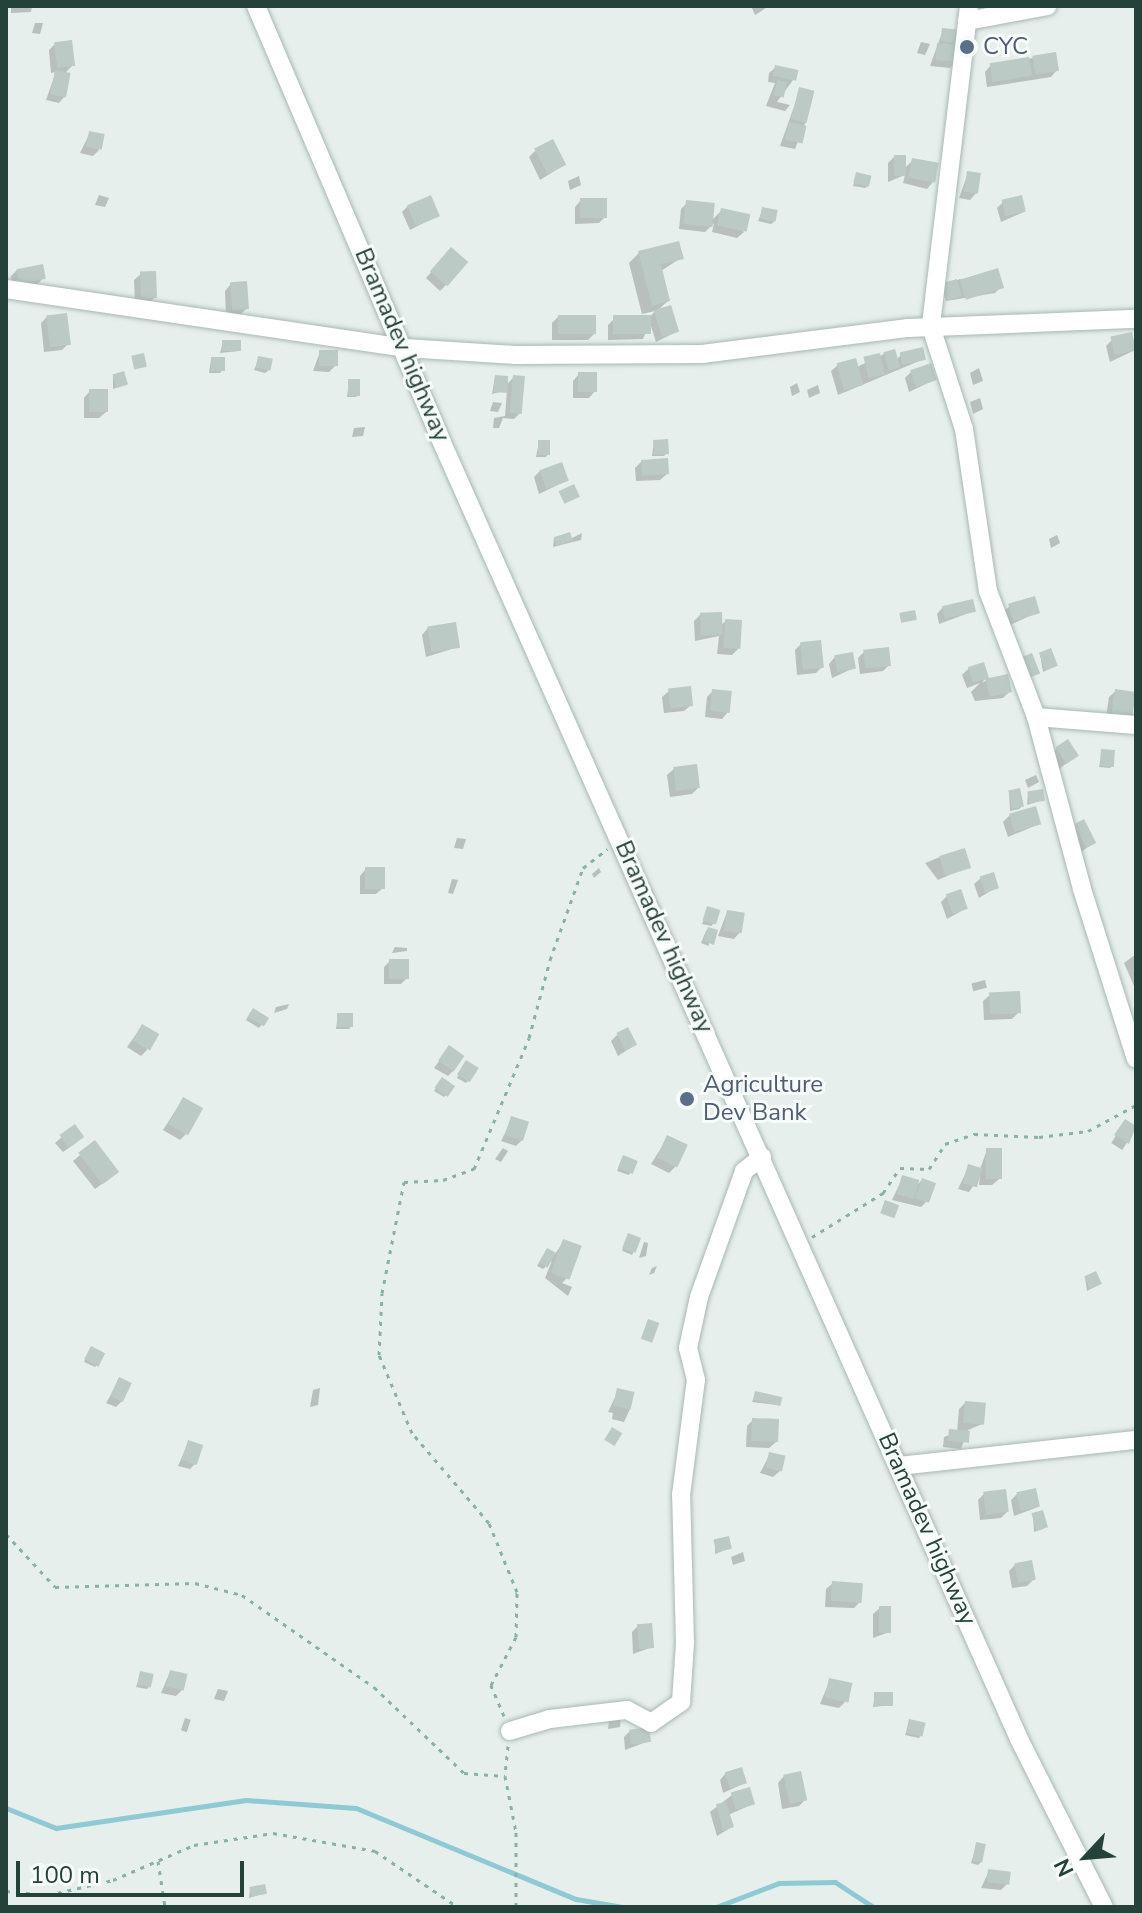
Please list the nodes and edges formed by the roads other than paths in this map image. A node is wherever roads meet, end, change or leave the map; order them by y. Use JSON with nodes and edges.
{"nodes":[{"id":1,"x":256,"y":6,"type":"edge"},
{"id":2,"x":1048,"y":6,"type":"edge"},
{"id":3,"x":968,"y":14,"type":"edge"},
{"id":4,"x":6,"y":289,"type":"edge"},
{"id":5,"x":1136,"y":319,"type":"edge"},
{"id":6,"x":931,"y":327,"type":"junction"},
{"id":7,"x":405,"y":348,"type":"junction"},
{"id":8,"x":1036,"y":717,"type":"junction"},
{"id":9,"x":1136,"y":725,"type":"edge"},
{"id":10,"x":1136,"y":1059,"type":"edge"},
{"id":11,"x":762,"y":1157,"type":"junction"},
{"id":12,"x":1136,"y":1440,"type":"edge"},
{"id":13,"x":899,"y":1466,"type":"junction"},
{"id":14,"x":510,"y":1731,"type":"road end"},
{"id":15,"x":1104,"y":1907,"type":"edge"}],
"edges":[{"from":1,"to":7,"type":"street","name":"Bramadev highway"},
{"from":2,"to":3,"type":"street"},
{"from":3,"to":6,"type":"street"},
{"from":4,"to":7,"type":"street"},
{"from":5,"to":6,"type":"street"},
{"from":6,"to":7,"type":"street"},
{"from":6,"to":8,"type":"street"},
{"from":7,"to":11,"type":"street","name":"Bramadev highway"},
{"from":8,"to":9,"type":"street"},
{"from":8,"to":10,"type":"street"},
{"from":11,"to":13,"type":"street","name":"Bramadev highway"},
{"from":11,"to":14,"type":"street"},
{"from":12,"to":13,"type":"street"},
{"from":13,"to":15,"type":"street","name":"Bramadev highway"}]}
